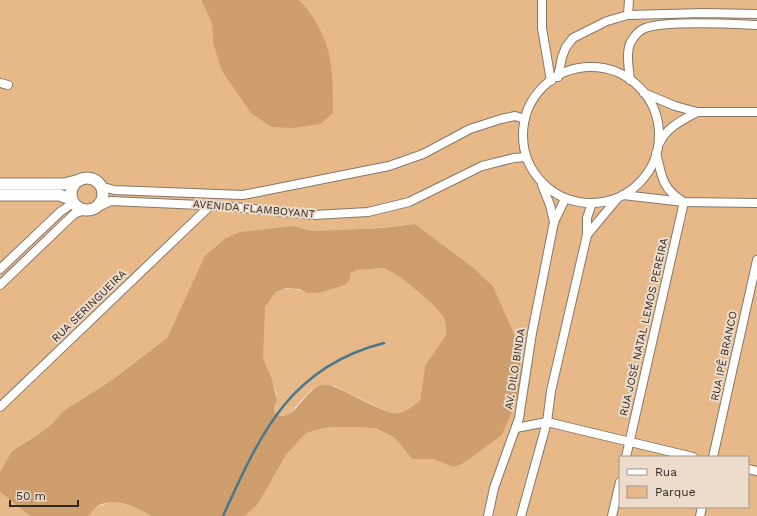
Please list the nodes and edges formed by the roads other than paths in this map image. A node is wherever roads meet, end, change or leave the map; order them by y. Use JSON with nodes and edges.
{"nodes":[{"id":1,"x":542,"y":0,"type":"edge"},
{"id":2,"x":629,"y":0,"type":"edge"},
{"id":3,"x":757,"y":14,"type":"edge"},
{"id":4,"x":628,"y":15,"type":"junction"},
{"id":5,"x":757,"y":25,"type":"edge"},
{"id":6,"x":555,"y":79,"type":"junction"},
{"id":7,"x":630,"y":80,"type":"junction"},
{"id":8,"x":0,"y":83,"type":"edge"},
{"id":9,"x":8,"y":85,"type":"dead end"},
{"id":10,"x":644,"y":93,"type":"junction"},
{"id":11,"x":697,"y":112,"type":"junction"},
{"id":12,"x":757,"y":112,"type":"edge"},
{"id":13,"x":525,"y":119,"type":"junction"},
{"id":14,"x":657,"y":150,"type":"junction"},
{"id":15,"x":526,"y":157,"type":"junction"},
{"id":16,"x":538,"y":179,"type":"junction"},
{"id":17,"x":80,"y":180,"type":"junction"},
{"id":18,"x":0,"y":184,"type":"edge"},
{"id":19,"x":100,"y":186,"type":"junction"},
{"id":20,"x":191,"y":193,"type":"junction"},
{"id":21,"x":0,"y":195,"type":"edge"},
{"id":22,"x":621,"y":196,"type":"junction"},
{"id":23,"x":566,"y":199,"type":"junction"},
{"id":24,"x":72,"y":201,"type":"junction"},
{"id":25,"x":684,"y":202,"type":"junction"},
{"id":26,"x":592,"y":203,"type":"junction"},
{"id":27,"x":757,"y":203,"type":"edge"},
{"id":28,"x":190,"y":204,"type":"junction"},
{"id":29,"x":211,"y":205,"type":"junction"},
{"id":30,"x":89,"y":210,"type":"junction"},
{"id":31,"x":192,"y":222,"type":"junction"},
{"id":32,"x":554,"y":222,"type":"junction"},
{"id":33,"x":587,"y":235,"type":"junction"},
{"id":34,"x":757,"y":260,"type":"edge"},
{"id":35,"x":0,"y":269,"type":"edge"},
{"id":36,"x":0,"y":285,"type":"edge"},
{"id":37,"x":0,"y":407,"type":"edge"},
{"id":38,"x":547,"y":422,"type":"junction"},
{"id":39,"x":516,"y":428,"type":"junction"},
{"id":40,"x":629,"y":441,"type":"junction"},
{"id":41,"x":626,"y":456,"type":"edge"},
{"id":42,"x":689,"y":456,"type":"edge"},
{"id":43,"x":713,"y":456,"type":"edge"},
{"id":44,"x":619,"y":486,"type":"edge"},
{"id":45,"x":488,"y":516,"type":"edge"},
{"id":46,"x":521,"y":516,"type":"edge"},
{"id":47,"x":612,"y":516,"type":"edge"}],
"edges":[{"from":1,"to":6,"type":"street"},
{"from":2,"to":4,"type":"street"},
{"from":3,"to":4,"type":"street"},
{"from":4,"to":6,"type":"street"},
{"from":5,"to":7,"type":"street"},
{"from":6,"to":7,"type":"street"},
{"from":6,"to":13,"type":"street"},
{"from":7,"to":10,"type":"street"},
{"from":8,"to":9,"type":"street"},
{"from":10,"to":11,"type":"street"},
{"from":10,"to":14,"type":"street"},
{"from":11,"to":12,"type":"street"},
{"from":11,"to":14,"type":"street"},
{"from":13,"to":15,"type":"street"},
{"from":13,"to":20,"type":"street","name":"AVENIDA FLAMBOYANT"},
{"from":14,"to":22,"type":"street"},
{"from":14,"to":25,"type":"street"},
{"from":15,"to":16,"type":"street"},
{"from":15,"to":29,"type":"street","name":"AVENIDA FLAMBOYANT"},
{"from":16,"to":23,"type":"street"},
{"from":16,"to":32,"type":"street"},
{"from":17,"to":18,"type":"street"},
{"from":17,"to":19,"type":"street"},
{"from":17,"to":24,"type":"street"},
{"from":19,"to":20,"type":"street","name":"AVENIDA FLAMBOYANT"},
{"from":19,"to":30,"type":"street"},
{"from":20,"to":28,"type":"street"},
{"from":21,"to":24,"type":"street"},
{"from":22,"to":25,"type":"street"},
{"from":22,"to":26,"type":"street"},
{"from":22,"to":33,"type":"street"},
{"from":23,"to":26,"type":"street"},
{"from":23,"to":32,"type":"street"},
{"from":24,"to":30,"type":"street"},
{"from":24,"to":35,"type":"street"},
{"from":25,"to":27,"type":"street"},
{"from":25,"to":40,"type":"street","name":"RUA JOSÉ NATAL LEMOS PEREIRA"},
{"from":26,"to":33,"type":"street"},
{"from":28,"to":29,"type":"street","name":"AVENIDA FLAMBOYANT"},
{"from":28,"to":30,"type":"street","name":"AVENIDA FLAMBOYANT"},
{"from":28,"to":31,"type":"street"},
{"from":29,"to":31,"type":"street","name":"RUA SERINGUEIRA"},
{"from":30,"to":36,"type":"street","name":"AVENIDA FLAMBOYANT"},
{"from":31,"to":37,"type":"street","name":"RUA SERINGUEIRA"},
{"from":32,"to":39,"type":"street","name":"AV. DILO BINDA"},
{"from":33,"to":38,"type":"street"},
{"from":34,"to":43,"type":"street","name":"RUA IPÊ BRANCO"},
{"from":38,"to":39,"type":"street"},
{"from":38,"to":40,"type":"street"},
{"from":38,"to":46,"type":"street"},
{"from":39,"to":45,"type":"street","name":"AV. DILO BINDA"},
{"from":40,"to":41,"type":"street","name":"RUA JOSÉ NATAL LEMOS PEREIRA"},
{"from":40,"to":42,"type":"street"},
{"from":44,"to":47,"type":"street"}]}
